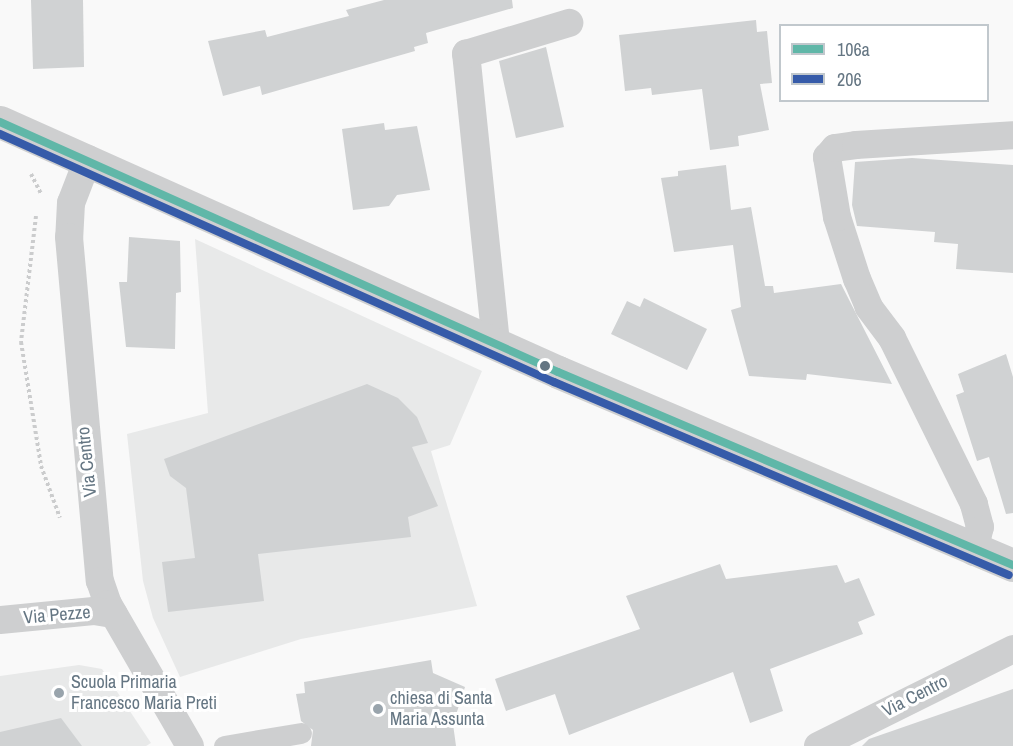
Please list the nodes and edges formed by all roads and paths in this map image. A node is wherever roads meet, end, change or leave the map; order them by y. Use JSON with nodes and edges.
{"nodes":[{"id":1,"x":569,"y":23,"type":"dead end"},
{"id":2,"x":0,"y":122,"type":"edge"},
{"id":3,"x":1013,"y":135,"type":"edge"},
{"id":4,"x":88,"y":159,"type":"junction"},
{"id":5,"x":41,"y":195,"type":"dead end"},
{"id":6,"x":496,"y":344,"type":"junction"},
{"id":7,"x":61,"y":520,"type":"dead end"},
{"id":8,"x":974,"y":552,"type":"junction"},
{"id":9,"x":1013,"y":566,"type":"edge"},
{"id":10,"x":114,"y":614,"type":"junction"},
{"id":11,"x":0,"y":620,"type":"edge"},
{"id":12,"x":1013,"y":649,"type":"edge"},
{"id":13,"x":301,"y":733,"type":"dead end"},
{"id":14,"x":190,"y":746,"type":"edge"},
{"id":15,"x":224,"y":746,"type":"edge"},
{"id":16,"x":818,"y":746,"type":"edge"}],
"edges":[{"from":1,"to":6,"type":"street"},
{"from":2,"to":4,"type":"street"},
{"from":3,"to":8,"type":"street"},
{"from":4,"to":6,"type":"street"},
{"from":4,"to":10,"type":"street","name":"Via Centro"},
{"from":5,"to":7,"type":"path"},
{"from":6,"to":8,"type":"street"},
{"from":8,"to":9,"type":"street"},
{"from":10,"to":11,"type":"street","name":"Via Pezze"},
{"from":10,"to":14,"type":"street","name":"Via Centro"},
{"from":12,"to":16,"type":"street","name":"Via Centro"},
{"from":13,"to":15,"type":"street"}]}
